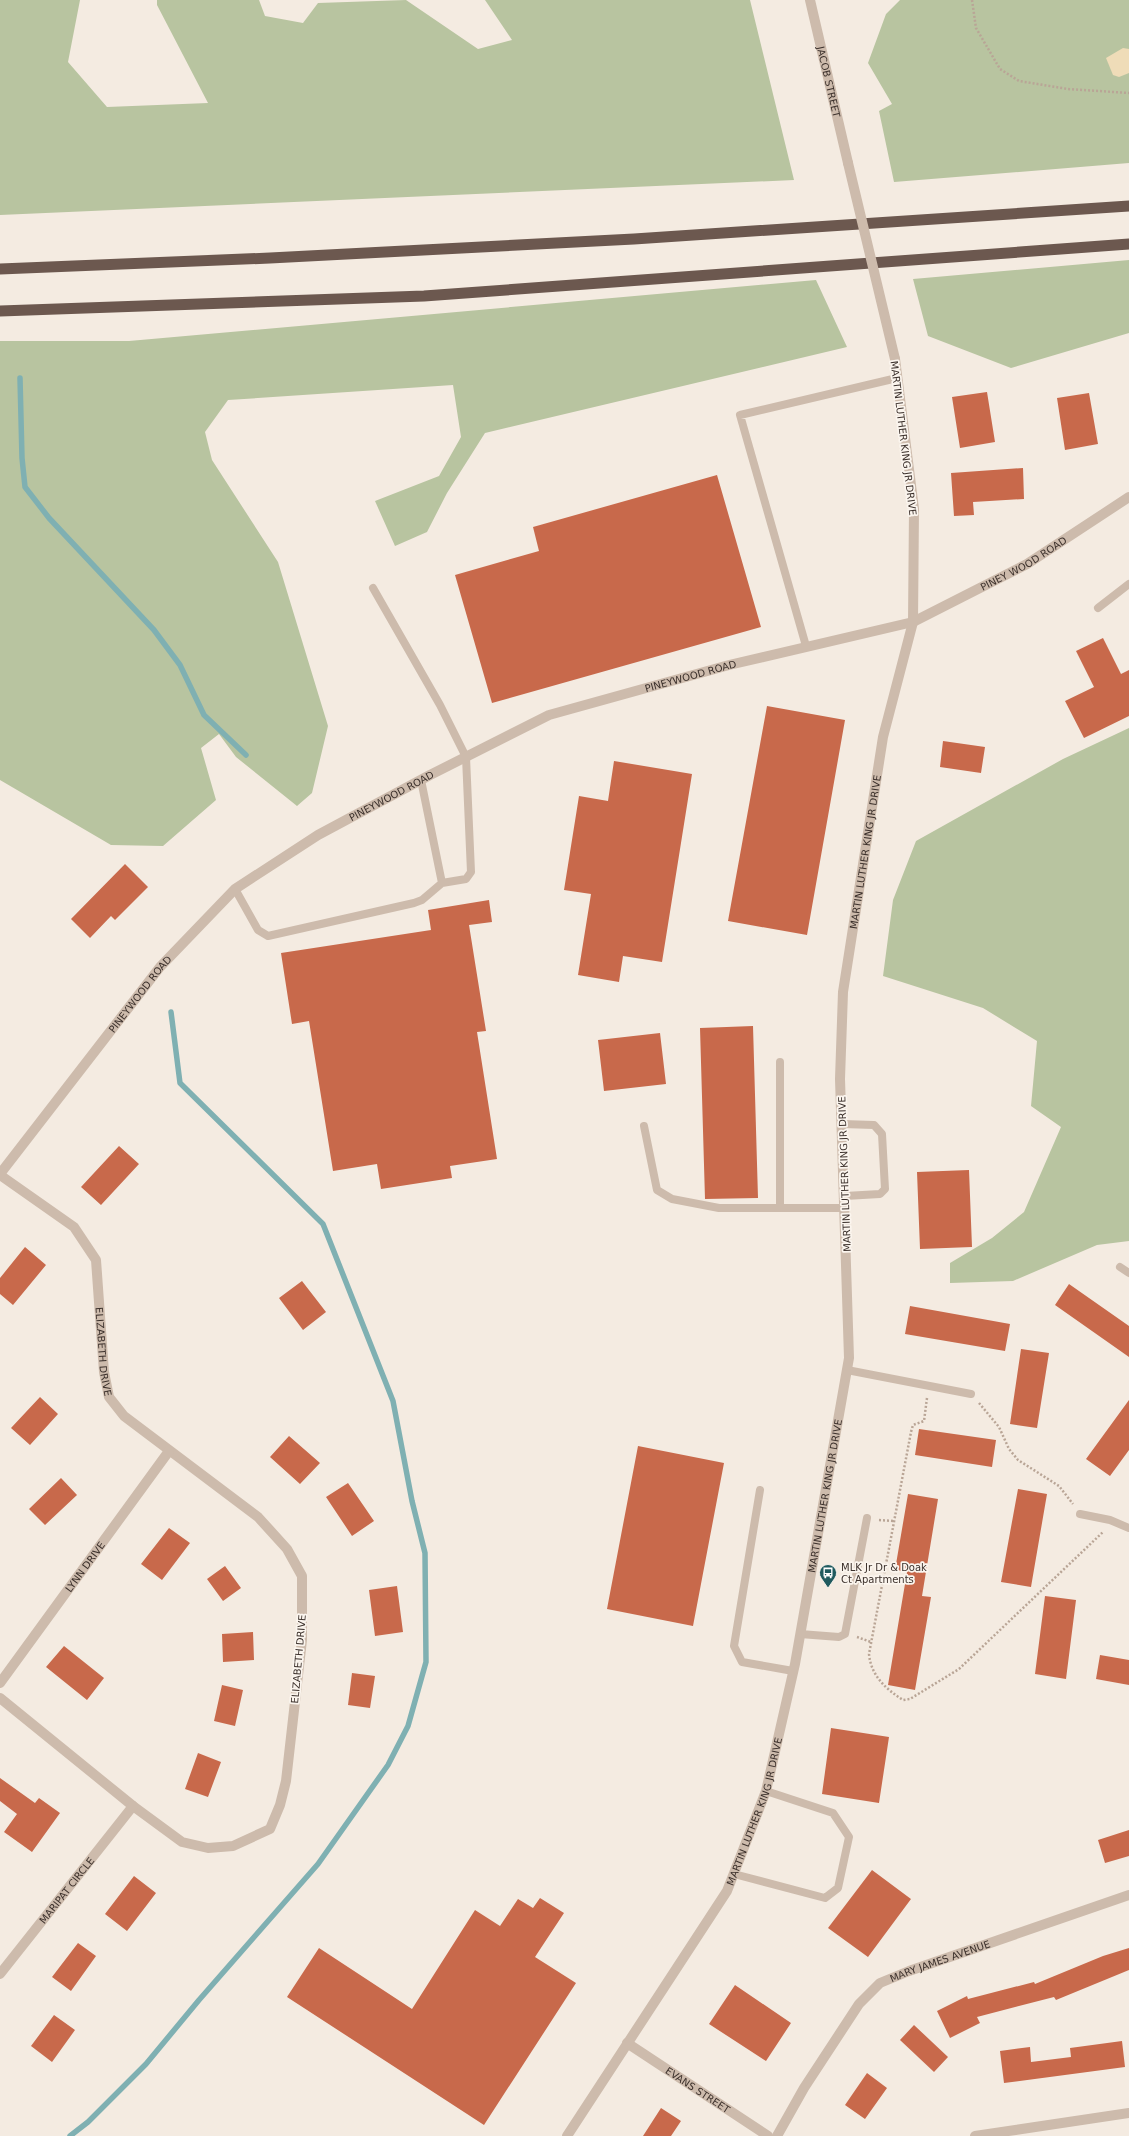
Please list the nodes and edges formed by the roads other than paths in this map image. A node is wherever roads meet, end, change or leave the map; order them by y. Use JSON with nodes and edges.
{"nodes":[{"id":1,"x":810,"y":0,"type":"edge"},
{"id":2,"x":848,"y":163,"type":"joint"},
{"id":3,"x":1129,"y":206,"type":"edge"},
{"id":4,"x":1129,"y":244,"type":"edge"},
{"id":5,"x":0,"y":269,"type":"edge"},
{"id":6,"x":0,"y":311,"type":"edge"},
{"id":7,"x":897,"y":378,"type":"junction"},
{"id":8,"x":1128,"y":501,"type":"edge"},
{"id":9,"x":1129,"y":584,"type":"edge"},
{"id":10,"x":373,"y":588,"type":"dead end"},
{"id":11,"x":1098,"y":608,"type":"dead end"},
{"id":12,"x":913,"y":622,"type":"junction"},
{"id":13,"x":806,"y":646,"type":"junction"},
{"id":14,"x":466,"y":757,"type":"junction"},
{"id":15,"x":421,"y":780,"type":"junction"},
{"id":16,"x":442,"y":883,"type":"junction"},
{"id":17,"x":235,"y":889,"type":"junction"},
{"id":18,"x":780,"y":1062,"type":"dead end"},
{"id":19,"x":842,"y":1124,"type":"junction"},
{"id":20,"x":644,"y":1126,"type":"dead end"},
{"id":21,"x":0,"y":1175,"type":"edge"},
{"id":22,"x":845,"y":1196,"type":"junction"},
{"id":23,"x":780,"y":1208,"type":"junction"},
{"id":24,"x":845,"y":1208,"type":"junction"},
{"id":25,"x":1120,"y":1267,"type":"dead end"},
{"id":26,"x":1129,"y":1273,"type":"edge"},
{"id":27,"x":847,"y":1370,"type":"junction"},
{"id":28,"x":972,"y":1394,"type":"road end"},
{"id":29,"x":169,"y":1451,"type":"junction"},
{"id":30,"x":760,"y":1490,"type":"dead end"},
{"id":31,"x":1080,"y":1514,"type":"road end"},
{"id":32,"x":867,"y":1518,"type":"dead end"},
{"id":33,"x":1129,"y":1528,"type":"edge"},
{"id":34,"x":800,"y":1634,"type":"junction"},
{"id":35,"x":793,"y":1672,"type":"junction"},
{"id":36,"x":0,"y":1683,"type":"edge"},
{"id":37,"x":0,"y":1698,"type":"edge"},
{"id":38,"x":766,"y":1791,"type":"junction"},
{"id":39,"x":133,"y":1806,"type":"junction"},
{"id":40,"x":734,"y":1874,"type":"junction"},
{"id":41,"x":1129,"y":1896,"type":"edge"},
{"id":42,"x":0,"y":1974,"type":"edge"},
{"id":43,"x":627,"y":2043,"type":"junction"},
{"id":44,"x":1129,"y":2113,"type":"edge"},
{"id":45,"x":566,"y":2136,"type":"edge"},
{"id":46,"x":768,"y":2136,"type":"edge"},
{"id":47,"x":777,"y":2136,"type":"edge"},
{"id":48,"x":975,"y":2136,"type":"edge"}],
"edges":[{"from":1,"to":2,"type":"street","name":"JACOB STREET"},
{"from":2,"to":7,"type":"street","name":"MARTIN LUTHER KING JR DRIVE","bridge":true},
{"from":3,"to":5,"type":"highway"},
{"from":4,"to":6,"type":"highway"},
{"from":7,"to":12,"type":"street","name":"MARTIN LUTHER KING JR DRIVE"},
{"from":7,"to":13,"type":"lane"},
{"from":8,"to":12,"type":"street","name":"PINEY WOOD ROAD"},
{"from":9,"to":11,"type":"lane"},
{"from":10,"to":14,"type":"lane"},
{"from":12,"to":13,"type":"street","name":"PINEYWOOD ROAD"},
{"from":12,"to":19,"type":"street","name":"MARTIN LUTHER KING JR DRIVE"},
{"from":13,"to":14,"type":"street","name":"PINEYWOOD ROAD"},
{"from":14,"to":15,"type":"street","name":"PINEYWOOD ROAD"},
{"from":14,"to":16,"type":"lane"},
{"from":15,"to":16,"type":"lane"},
{"from":15,"to":17,"type":"street","name":"PINEYWOOD ROAD"},
{"from":16,"to":17,"type":"lane"},
{"from":17,"to":21,"type":"street","name":"PINEYWOOD ROAD"},
{"from":18,"to":23,"type":"lane"},
{"from":19,"to":22,"type":"street","name":"MARTIN LUTHER KING JR DRIVE"},
{"from":19,"to":22,"type":"lane"},
{"from":20,"to":23,"type":"lane"},
{"from":21,"to":29,"type":"street","name":"ELIZABETH DRIVE"},
{"from":22,"to":24,"type":"street","name":"MARTIN LUTHER KING JR DRIVE"},
{"from":23,"to":24,"type":"lane"},
{"from":24,"to":27,"type":"street","name":"MARTIN LUTHER KING JR DRIVE"},
{"from":25,"to":26,"type":"lane"},
{"from":27,"to":28,"type":"lane"},
{"from":27,"to":34,"type":"street","name":"MARTIN LUTHER KING JR DRIVE"},
{"from":29,"to":36,"type":"street","name":"LYNN DRIVE"},
{"from":29,"to":39,"type":"street","name":"ELIZABETH DRIVE"},
{"from":30,"to":35,"type":"lane"},
{"from":31,"to":33,"type":"lane"},
{"from":32,"to":34,"type":"lane"},
{"from":34,"to":35,"type":"street","name":"MARTIN LUTHER KING JR DRIVE"},
{"from":35,"to":38,"type":"street","name":"MARTIN LUTHER KING JR DRIVE"},
{"from":37,"to":39,"type":"street","name":"ELIZABETH DRIVE"},
{"from":38,"to":40,"type":"street","name":"MARTIN LUTHER KING JR DRIVE"},
{"from":38,"to":40,"type":"lane"},
{"from":39,"to":42,"type":"street","name":"MARIPAT CIRCLE"},
{"from":40,"to":43,"type":"street","name":"MARTIN LUTHER KING JR DRIVE"},
{"from":41,"to":47,"type":"street","name":"MARY JAMES AVENUE"},
{"from":43,"to":45,"type":"street","name":"MARTIN LUTHER KING JR DRIVE"},
{"from":43,"to":46,"type":"street","name":"EVANS STREET"},
{"from":44,"to":48,"type":"street"}]}
